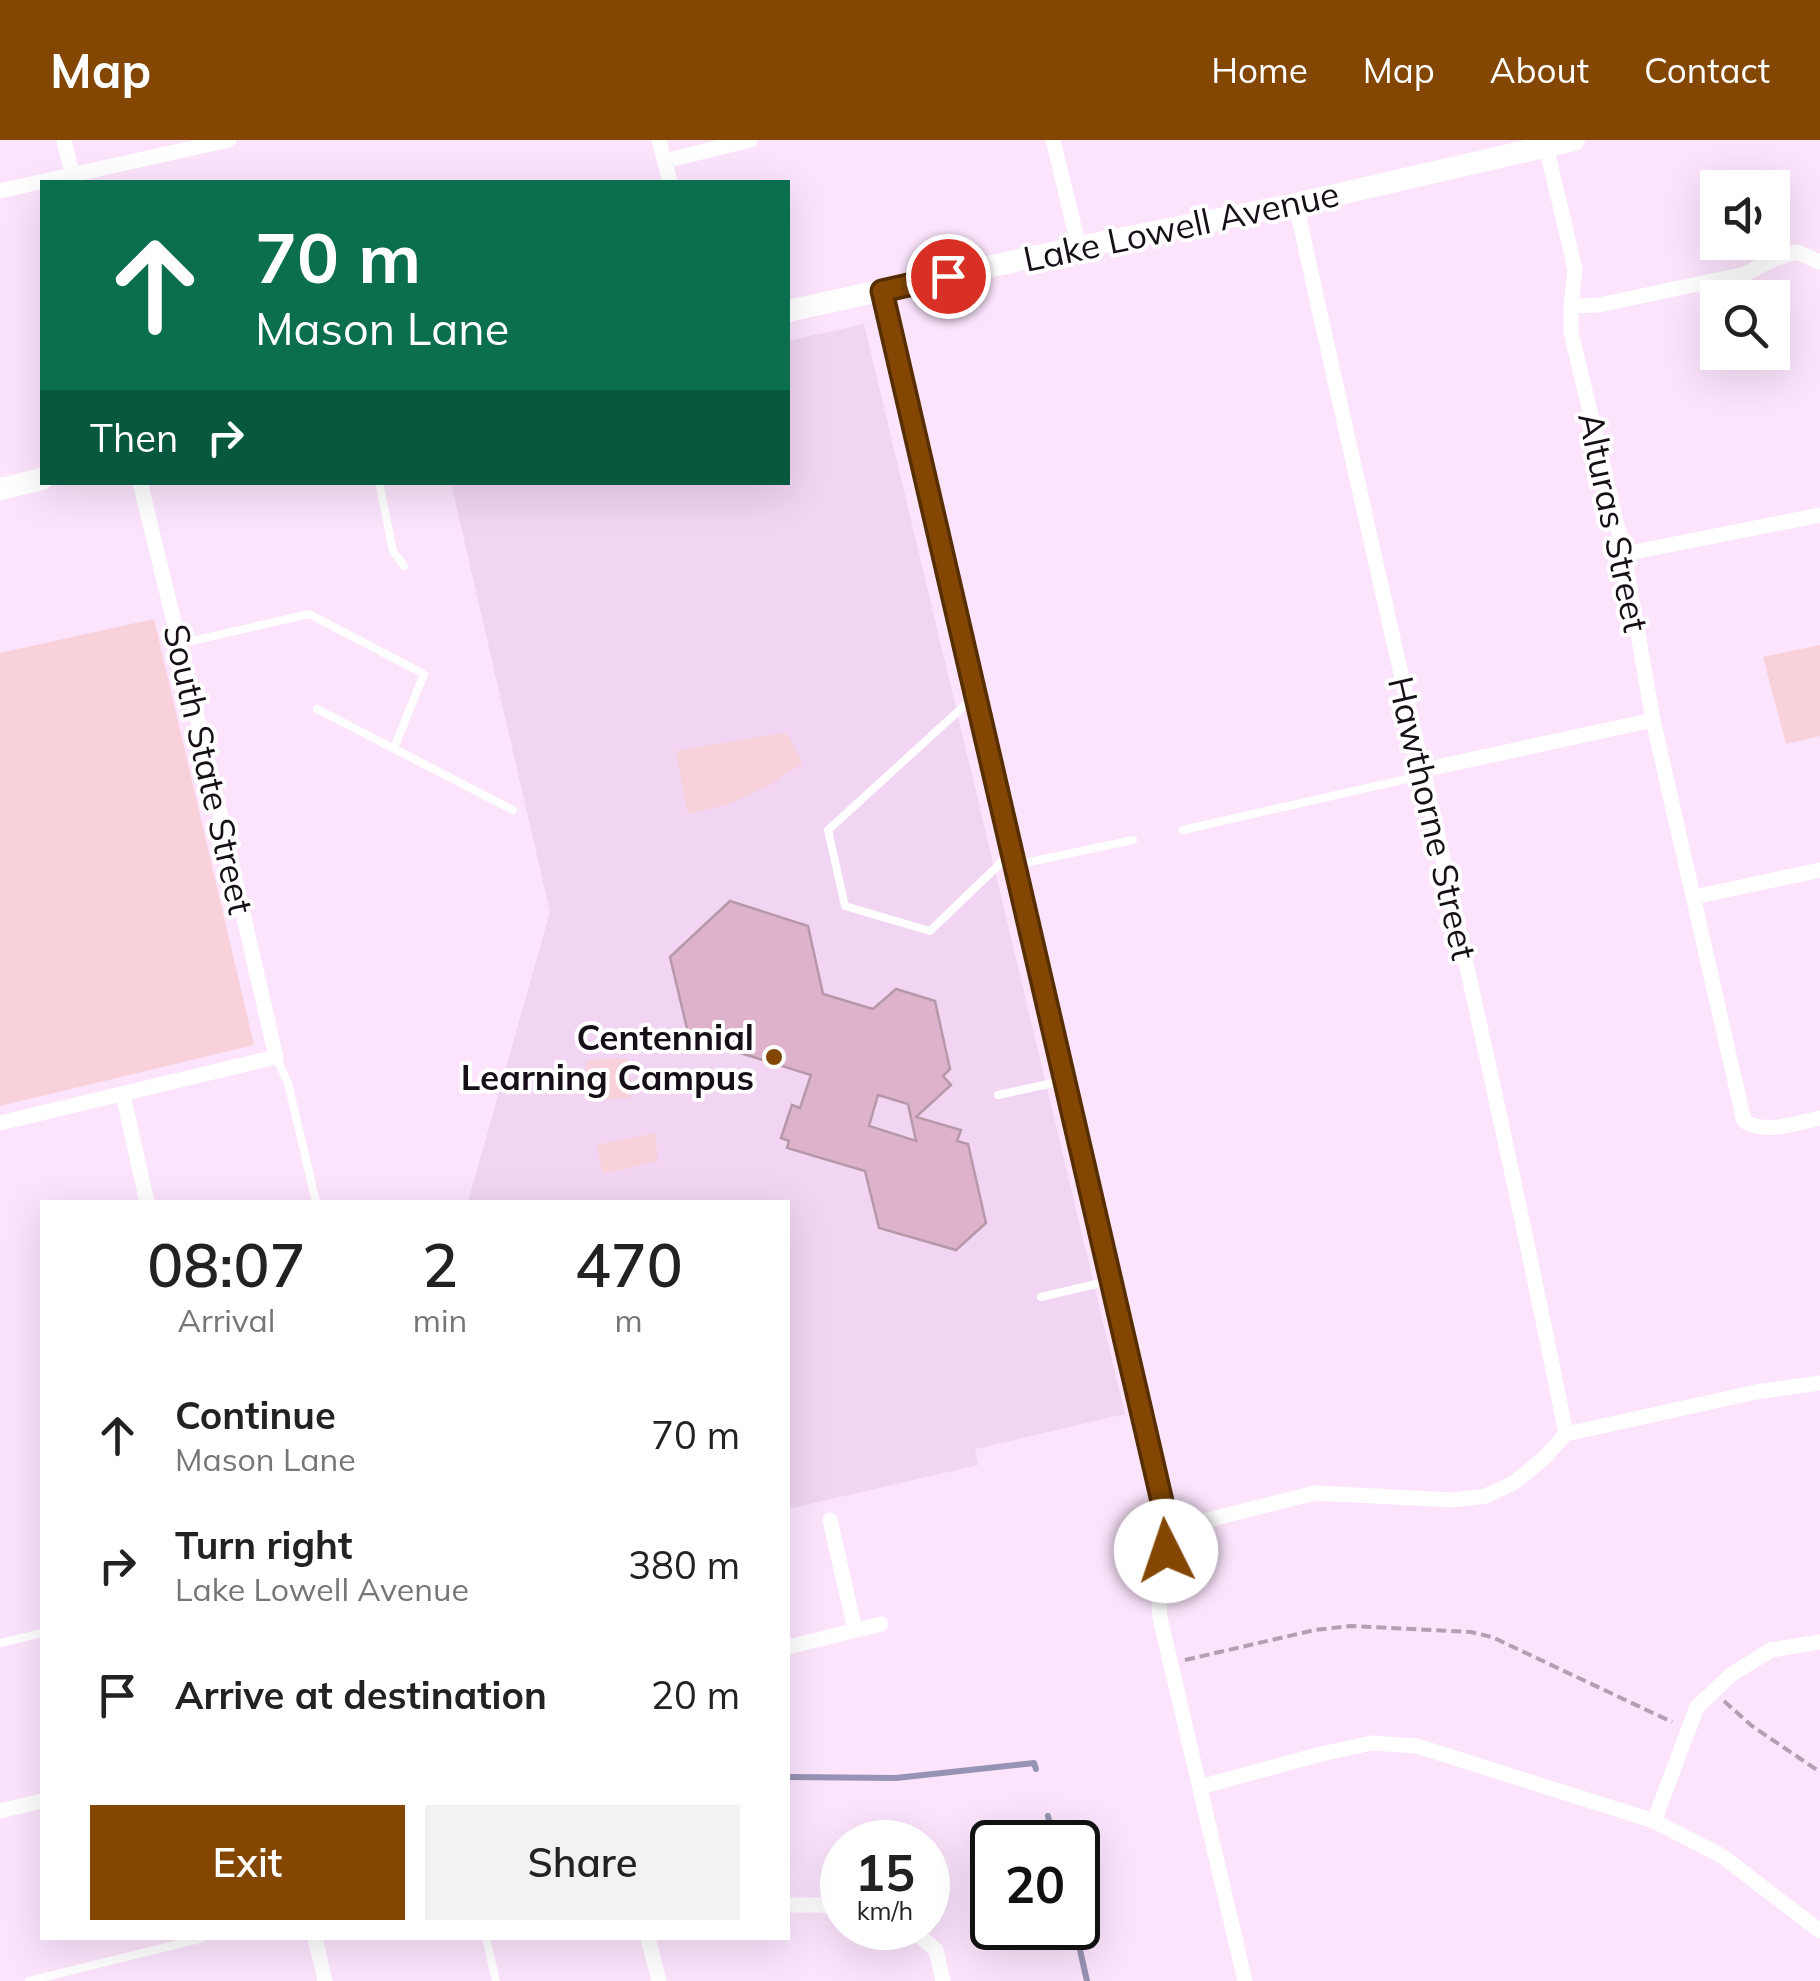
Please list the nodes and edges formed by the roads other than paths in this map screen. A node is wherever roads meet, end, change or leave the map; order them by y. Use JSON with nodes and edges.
{"nodes":[{"id":1,"x":64,"y":140,"type":"edge"},
{"id":2,"x":229,"y":140,"type":"edge"},
{"id":3,"x":659,"y":140,"type":"edge"},
{"id":4,"x":750,"y":140,"type":"edge"},
{"id":5,"x":1054,"y":140,"type":"edge"},
{"id":6,"x":1574,"y":140,"type":"edge"},
{"id":7,"x":1546,"y":146,"type":"junction"},
{"id":8,"x":664,"y":161,"type":"junction"},
{"id":9,"x":73,"y":179,"type":"edge"},
{"id":10,"x":669,"y":180,"type":"edge"},
{"id":11,"x":40,"y":184,"type":"edge"},
{"id":12,"x":0,"y":190,"type":"edge"},
{"id":13,"x":1296,"y":204,"type":"junction"},
{"id":14,"x":1079,"y":246,"type":"junction"},
{"id":15,"x":1820,"y":262,"type":"edge"},
{"id":16,"x":882,"y":291,"type":"junction"},
{"id":17,"x":1571,"y":306,"type":"junction"},
{"id":18,"x":790,"y":311,"type":"edge"},
{"id":19,"x":40,"y":479,"type":"edge"},
{"id":20,"x":141,"y":485,"type":"edge"},
{"id":21,"x":380,"y":485,"type":"edge"},
{"id":22,"x":0,"y":489,"type":"edge"},
{"id":23,"x":1820,"y":515,"type":"edge"},
{"id":24,"x":1624,"y":554,"type":"junction"},
{"id":25,"x":404,"y":566,"type":"dead end"},
{"id":26,"x":179,"y":644,"type":"junction"},
{"id":27,"x":975,"y":696,"type":"junction"},
{"id":28,"x":317,"y":709,"type":"dead end"},
{"id":29,"x":1654,"y":720,"type":"junction"},
{"id":30,"x":394,"y":748,"type":"junction"},
{"id":31,"x":1424,"y":772,"type":"junction"},
{"id":32,"x":513,"y":810,"type":"dead end"},
{"id":33,"x":1182,"y":830,"type":"dead end"},
{"id":34,"x":1132,"y":840,"type":"dead end"},
{"id":35,"x":1012,"y":859,"type":"junction"},
{"id":36,"x":1820,"y":870,"type":"edge"},
{"id":37,"x":1694,"y":897,"type":"junction"},
{"id":38,"x":276,"y":1057,"type":"junction"},
{"id":39,"x":1064,"y":1080,"type":"junction"},
{"id":40,"x":123,"y":1095,"type":"junction"},
{"id":41,"x":998,"y":1095,"type":"dead end"},
{"id":42,"x":1820,"y":1118,"type":"edge"},
{"id":43,"x":0,"y":1123,"type":"edge"},
{"id":44,"x":147,"y":1200,"type":"edge"},
{"id":45,"x":316,"y":1200,"type":"edge"},
{"id":46,"x":1110,"y":1281,"type":"junction"},
{"id":47,"x":1040,"y":1297,"type":"dead end"},
{"id":48,"x":1129,"y":1367,"type":"joint"},
{"id":49,"x":1820,"y":1383,"type":"edge"},
{"id":50,"x":1566,"y":1434,"type":"junction"},
{"id":51,"x":830,"y":1520,"type":"dead end"},
{"id":52,"x":1166,"y":1551,"type":"junction"},
{"id":53,"x":881,"y":1624,"type":"dead end"},
{"id":54,"x":855,"y":1630,"type":"junction"},
{"id":55,"x":40,"y":1633,"type":"edge"},
{"id":56,"x":0,"y":1642,"type":"edge"},
{"id":57,"x":1820,"y":1642,"type":"edge"},
{"id":58,"x":790,"y":1646,"type":"edge"},
{"id":59,"x":1200,"y":1787,"type":"junction"},
{"id":60,"x":40,"y":1801,"type":"edge"},
{"id":61,"x":0,"y":1810,"type":"edge"},
{"id":62,"x":1654,"y":1821,"type":"junction"},
{"id":63,"x":790,"y":1905,"type":"edge"},
{"id":64,"x":820,"y":1905,"type":"edge"},
{"id":65,"x":1820,"y":1931,"type":"edge"},
{"id":66,"x":195,"y":1940,"type":"edge"},
{"id":67,"x":315,"y":1940,"type":"edge"},
{"id":68,"x":486,"y":1940,"type":"edge"},
{"id":69,"x":649,"y":1940,"type":"edge"},
{"id":70,"x":936,"y":1950,"type":"edge"},
{"id":71,"x":29,"y":1981,"type":"edge"},
{"id":72,"x":325,"y":1981,"type":"edge"},
{"id":73,"x":496,"y":1981,"type":"edge"},
{"id":74,"x":659,"y":1981,"type":"edge"},
{"id":75,"x":943,"y":1981,"type":"edge"},
{"id":76,"x":1245,"y":1981,"type":"edge"}],
"edges":[{"from":1,"to":9,"type":"street"},
{"from":2,"to":9,"type":"street"},
{"from":3,"to":8,"type":"street"},
{"from":4,"to":8,"type":"street"},
{"from":5,"to":14,"type":"street"},
{"from":6,"to":7,"type":"main road","name":"Lake Lowell Avenue"},
{"from":7,"to":13,"type":"main road","name":"Lake Lowell Avenue"},
{"from":7,"to":17,"type":"street","name":"Alturas Street"},
{"from":8,"to":10,"type":"street"},
{"from":11,"to":12,"type":"street"},
{"from":13,"to":14,"type":"main road","name":"Lake Lowell Avenue"},
{"from":13,"to":31,"type":"street","name":"Hawthorne Street"},
{"from":14,"to":16,"type":"main road","name":"Lake Lowell Avenue"},
{"from":15,"to":17,"type":"street"},
{"from":16,"to":18,"type":"main road","name":"Lake Lowell Avenue"},
{"from":16,"to":27,"type":"street"},
{"from":17,"to":24,"type":"street","name":"Alturas Street"},
{"from":19,"to":22,"type":"main road"},
{"from":20,"to":26,"type":"street","name":"South State Street"},
{"from":21,"to":25,"type":"lane"},
{"from":23,"to":24,"type":"street"},
{"from":24,"to":29,"type":"street","name":"Alturas Street"},
{"from":26,"to":30,"type":"lane"},
{"from":26,"to":38,"type":"street","name":"South State Street"},
{"from":27,"to":35,"type":"street"},
{"from":27,"to":35,"type":"lane"},
{"from":28,"to":30,"type":"lane"},
{"from":29,"to":31,"type":"street"},
{"from":29,"to":37,"type":"street","name":"Alturas Street"},
{"from":30,"to":32,"type":"lane"},
{"from":31,"to":33,"type":"lane"},
{"from":31,"to":50,"type":"street","name":"Hawthorne Street"},
{"from":34,"to":35,"type":"lane"},
{"from":35,"to":39,"type":"street"},
{"from":36,"to":37,"type":"street"},
{"from":37,"to":42,"type":"street","name":"Alturas Street"},
{"from":38,"to":40,"type":"street"},
{"from":38,"to":45,"type":"lane","name":"South State Street"},
{"from":39,"to":41,"type":"lane"},
{"from":39,"to":46,"type":"street"},
{"from":40,"to":43,"type":"street"},
{"from":40,"to":44,"type":"street"},
{"from":46,"to":47,"type":"lane"},
{"from":46,"to":48,"type":"street"},
{"from":48,"to":52,"type":"lane"},
{"from":49,"to":50,"type":"street"},
{"from":50,"to":52,"type":"street"},
{"from":51,"to":54,"type":"street"},
{"from":52,"to":59,"type":"street"},
{"from":53,"to":54,"type":"street"},
{"from":54,"to":58,"type":"street"},
{"from":55,"to":56,"type":"lane"},
{"from":57,"to":62,"type":"street"},
{"from":59,"to":62,"type":"street"},
{"from":59,"to":76,"type":"street"},
{"from":60,"to":61,"type":"street"},
{"from":62,"to":65,"type":"street"},
{"from":63,"to":64,"type":"street"},
{"from":66,"to":71,"type":"lane"},
{"from":67,"to":72,"type":"street"},
{"from":68,"to":73,"type":"lane"},
{"from":69,"to":74,"type":"street"},
{"from":70,"to":75,"type":"street"}]}
